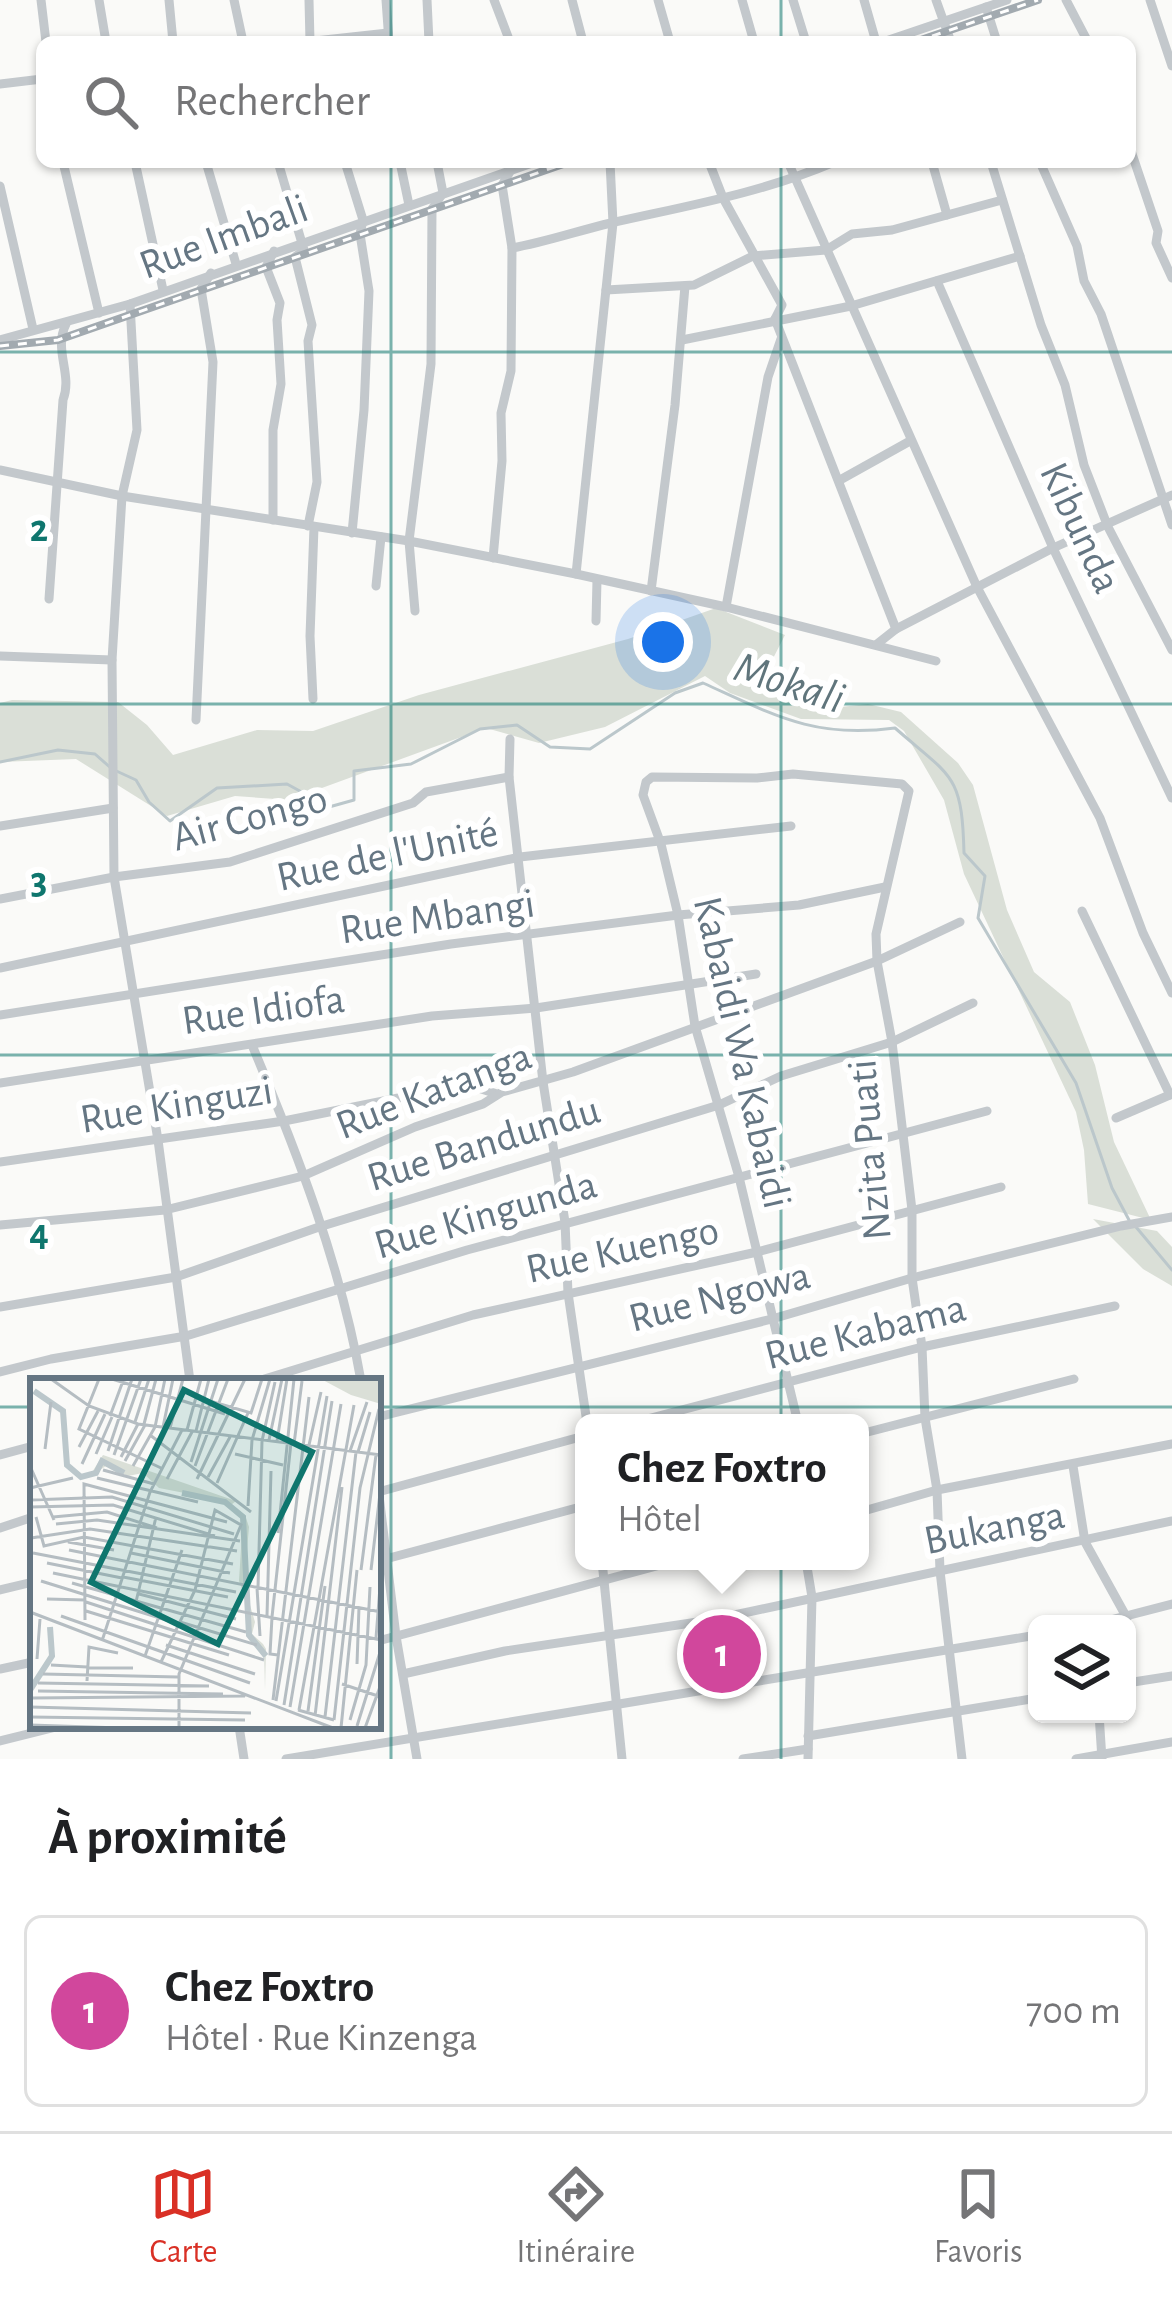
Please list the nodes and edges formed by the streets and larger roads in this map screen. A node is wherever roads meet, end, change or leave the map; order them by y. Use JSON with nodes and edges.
{"nodes":[{"id":1,"x":41,"y":0,"type":"edge"},
{"id":2,"x":99,"y":0,"type":"edge"},
{"id":3,"x":169,"y":0,"type":"edge"},
{"id":4,"x":234,"y":0,"type":"edge"},
{"id":5,"x":309,"y":0,"type":"edge"},
{"id":6,"x":386,"y":0,"type":"edge"},
{"id":7,"x":427,"y":0,"type":"edge"},
{"id":8,"x":494,"y":0,"type":"edge"},
{"id":9,"x":572,"y":0,"type":"edge"},
{"id":10,"x":658,"y":0,"type":"edge"},
{"id":11,"x":742,"y":0,"type":"edge"},
{"id":12,"x":794,"y":0,"type":"edge"},
{"id":13,"x":864,"y":0,"type":"edge"},
{"id":14,"x":936,"y":0,"type":"edge"},
{"id":15,"x":1007,"y":0,"type":"edge"},
{"id":16,"x":1066,"y":0,"type":"edge"},
{"id":17,"x":1150,"y":0,"type":"edge"},
{"id":18,"x":986,"y":7,"type":"junction"},
{"id":19,"x":942,"y":22,"type":"junction"},
{"id":20,"x":45,"y":36,"type":"edge"},
{"id":21,"x":105,"y":36,"type":"edge"},
{"id":22,"x":172,"y":36,"type":"edge"},
{"id":23,"x":242,"y":36,"type":"edge"},
{"id":24,"x":308,"y":36,"type":"edge"},
{"id":25,"x":388,"y":36,"type":"edge"},
{"id":26,"x":429,"y":36,"type":"edge"},
{"id":27,"x":508,"y":36,"type":"edge"},
{"id":28,"x":581,"y":36,"type":"edge"},
{"id":29,"x":668,"y":36,"type":"edge"},
{"id":30,"x":752,"y":36,"type":"edge"},
{"id":31,"x":804,"y":36,"type":"edge"},
{"id":32,"x":882,"y":36,"type":"edge"},
{"id":33,"x":899,"y":36,"type":"edge"},
{"id":34,"x":948,"y":36,"type":"edge"},
{"id":35,"x":995,"y":36,"type":"edge"},
{"id":36,"x":1085,"y":36,"type":"edge"},
{"id":37,"x":1172,"y":66,"type":"edge"},
{"id":38,"x":36,"y":82,"type":"edge"},
{"id":39,"x":0,"y":84,"type":"edge"},
{"id":40,"x":1136,"y":166,"type":"edge"},
{"id":41,"x":64,"y":168,"type":"edge"},
{"id":42,"x":136,"y":168,"type":"edge"},
{"id":43,"x":208,"y":168,"type":"edge"},
{"id":44,"x":280,"y":168,"type":"edge"},
{"id":45,"x":347,"y":168,"type":"edge"},
{"id":46,"x":401,"y":168,"type":"edge"},
{"id":47,"x":438,"y":168,"type":"edge"},
{"id":48,"x":518,"y":168,"type":"edge"},
{"id":49,"x":610,"y":168,"type":"edge"},
{"id":50,"x":711,"y":168,"type":"edge"},
{"id":51,"x":791,"y":168,"type":"edge"},
{"id":52,"x":820,"y":168,"type":"edge"},
{"id":53,"x":934,"y":168,"type":"edge"},
{"id":54,"x":993,"y":168,"type":"edge"},
{"id":55,"x":1043,"y":168,"type":"edge"},
{"id":56,"x":512,"y":170,"type":"junction"},
{"id":57,"x":796,"y":178,"type":"junction"},
{"id":58,"x":0,"y":186,"type":"edge"},
{"id":59,"x":443,"y":193,"type":"junction"},
{"id":60,"x":723,"y":198,"type":"junction"},
{"id":61,"x":1003,"y":200,"type":"junction"},
{"id":62,"x":410,"y":205,"type":"junction"},
{"id":63,"x":947,"y":215,"type":"junction"},
{"id":64,"x":363,"y":220,"type":"junction"},
{"id":65,"x":613,"y":223,"type":"junction"},
{"id":66,"x":1172,"y":226,"type":"edge"},
{"id":67,"x":1158,"y":231,"type":"junction"},
{"id":68,"x":301,"y":241,"type":"junction"},
{"id":69,"x":512,"y":248,"type":"junction"},
{"id":70,"x":826,"y":250,"type":"junction"},
{"id":71,"x":274,"y":251,"type":"junction"},
{"id":72,"x":753,"y":256,"type":"junction"},
{"id":73,"x":1020,"y":256,"type":"junction"},
{"id":74,"x":236,"y":264,"type":"junction"},
{"id":75,"x":211,"y":273,"type":"junction"},
{"id":76,"x":1172,"y":278,"type":"edge"},
{"id":77,"x":937,"y":281,"type":"junction"},
{"id":78,"x":686,"y":286,"type":"junction"},
{"id":79,"x":163,"y":290,"type":"junction"},
{"id":80,"x":606,"y":290,"type":"junction"},
{"id":81,"x":130,"y":304,"type":"junction"},
{"id":82,"x":851,"y":306,"type":"junction"},
{"id":83,"x":100,"y":313,"type":"junction"},
{"id":84,"x":775,"y":319,"type":"junction"},
{"id":85,"x":65,"y":325,"type":"junction"},
{"id":86,"x":33,"y":329,"type":"junction"},
{"id":87,"x":782,"y":339,"type":"junction"},
{"id":88,"x":0,"y":340,"type":"edge"},
{"id":89,"x":682,"y":340,"type":"junction"},
{"id":90,"x":910,"y":441,"type":"junction"},
{"id":91,"x":0,"y":470,"type":"edge"},
{"id":92,"x":59,"y":480,"type":"junction"},
{"id":93,"x":839,"y":480,"type":"junction"},
{"id":94,"x":122,"y":496,"type":"junction"},
{"id":95,"x":1167,"y":497,"type":"edge"},
{"id":96,"x":207,"y":509,"type":"junction"},
{"id":97,"x":273,"y":520,"type":"junction"},
{"id":98,"x":311,"y":526,"type":"junction"},
{"id":99,"x":1172,"y":526,"type":"edge"},
{"id":100,"x":1108,"y":527,"type":"junction"},
{"id":101,"x":352,"y":533,"type":"junction"},
{"id":102,"x":381,"y":537,"type":"junction"},
{"id":103,"x":409,"y":541,"type":"junction"},
{"id":104,"x":1054,"y":548,"type":"junction"},
{"id":105,"x":493,"y":558,"type":"junction"},
{"id":106,"x":576,"y":574,"type":"junction"},
{"id":107,"x":597,"y":580,"type":"junction"},
{"id":108,"x":376,"y":586,"type":"dead end"},
{"id":109,"x":977,"y":587,"type":"junction"},
{"id":110,"x":651,"y":591,"type":"junction"},
{"id":111,"x":49,"y":599,"type":"dead end"},
{"id":112,"x":727,"y":607,"type":"junction"},
{"id":113,"x":415,"y":611,"type":"dead end"},
{"id":114,"x":596,"y":620,"type":"dead end"},
{"id":115,"x":896,"y":629,"type":"junction"},
{"id":116,"x":877,"y":644,"type":"junction"},
{"id":117,"x":1172,"y":650,"type":"edge"},
{"id":118,"x":0,"y":656,"type":"edge"},
{"id":119,"x":112,"y":660,"type":"junction"},
{"id":120,"x":936,"y":661,"type":"dead end"},
{"id":121,"x":313,"y":699,"type":"dead end"},
{"id":122,"x":196,"y":720,"type":"dead end"},
{"id":123,"x":510,"y":740,"type":"dead end"},
{"id":124,"x":658,"y":776,"type":"joint"},
{"id":125,"x":509,"y":778,"type":"junction"},
{"id":126,"x":1172,"y":798,"type":"edge"},
{"id":127,"x":113,"y":808,"type":"junction"},
{"id":128,"x":0,"y":826,"type":"edge"},
{"id":129,"x":791,"y":826,"type":"dead end"},
{"id":130,"x":661,"y":844,"type":"junction"},
{"id":131,"x":520,"y":857,"type":"junction"},
{"id":132,"x":114,"y":877,"type":"junction"},
{"id":133,"x":885,"y":887,"type":"junction"},
{"id":134,"x":0,"y":899,"type":"edge"},
{"id":135,"x":1082,"y":911,"type":"dead end"},
{"id":136,"x":678,"y":915,"type":"junction"},
{"id":137,"x":959,"y":922,"type":"dead end"},
{"id":138,"x":530,"y":935,"type":"junction"},
{"id":139,"x":126,"y":942,"type":"junction"},
{"id":140,"x":878,"y":961,"type":"junction"},
{"id":141,"x":0,"y":968,"type":"edge"},
{"id":142,"x":756,"y":974,"type":"dead end"},
{"id":143,"x":688,"y":988,"type":"junction"},
{"id":144,"x":1172,"y":993,"type":"edge"},
{"id":145,"x":135,"y":997,"type":"junction"},
{"id":146,"x":973,"y":1003,"type":"dead end"},
{"id":147,"x":536,"y":1009,"type":"junction"},
{"id":148,"x":0,"y":1015,"type":"edge"},
{"id":149,"x":695,"y":1026,"type":"junction"},
{"id":150,"x":892,"y":1042,"type":"junction"},
{"id":151,"x":252,"y":1045,"type":"junction"},
{"id":152,"x":144,"y":1059,"type":"junction"},
{"id":153,"x":543,"y":1082,"type":"junction"},
{"id":154,"x":0,"y":1083,"type":"edge"},
{"id":155,"x":502,"y":1092,"type":"junction"},
{"id":156,"x":1171,"y":1095,"type":"edge"},
{"id":157,"x":719,"y":1105,"type":"junction"},
{"id":158,"x":987,"y":1111,"type":"dead end"},
{"id":159,"x":1116,"y":1118,"type":"dead end"},
{"id":160,"x":284,"y":1121,"type":"junction"},
{"id":161,"x":902,"y":1133,"type":"junction"},
{"id":162,"x":158,"y":1140,"type":"junction"},
{"id":163,"x":553,"y":1155,"type":"junction"},
{"id":164,"x":0,"y":1162,"type":"edge"},
{"id":165,"x":303,"y":1176,"type":"junction"},
{"id":166,"x":739,"y":1177,"type":"junction"},
{"id":167,"x":1001,"y":1186,"type":"dead end"},
{"id":168,"x":165,"y":1210,"type":"junction"},
{"id":169,"x":912,"y":1210,"type":"junction"},
{"id":170,"x":1172,"y":1217,"type":"edge"},
{"id":171,"x":566,"y":1222,"type":"junction"},
{"id":172,"x":0,"y":1225,"type":"edge"},
{"id":173,"x":319,"y":1227,"type":"junction"},
{"id":174,"x":757,"y":1252,"type":"junction"},
{"id":175,"x":176,"y":1277,"type":"junction"},
{"id":176,"x":911,"y":1278,"type":"junction"},
{"id":177,"x":340,"y":1288,"type":"junction"},
{"id":178,"x":568,"y":1293,"type":"junction"},
{"id":179,"x":1115,"y":1306,"type":"dead end"},
{"id":180,"x":0,"y":1307,"type":"edge"},
{"id":181,"x":772,"y":1319,"type":"junction"},
{"id":182,"x":186,"y":1336,"type":"junction"},
{"id":183,"x":922,"y":1347,"type":"junction"},
{"id":184,"x":356,"y":1351,"type":"junction"},
{"id":185,"x":578,"y":1364,"type":"junction"},
{"id":186,"x":0,"y":1372,"type":"edge"},
{"id":187,"x":190,"y":1378,"type":"edge"},
{"id":188,"x":269,"y":1378,"type":"edge"},
{"id":189,"x":360,"y":1378,"type":"edge"},
{"id":190,"x":1074,"y":1378,"type":"dead end"},
{"id":191,"x":788,"y":1384,"type":"junction"},
{"id":192,"x":585,"y":1414,"type":"edge"},
{"id":193,"x":668,"y":1414,"type":"edge"},
{"id":194,"x":796,"y":1414,"type":"edge"},
{"id":195,"x":381,"y":1416,"type":"edge"},
{"id":196,"x":925,"y":1418,"type":"junction"},
{"id":197,"x":869,"y":1432,"type":"edge"},
{"id":198,"x":575,"y":1438,"type":"edge"},
{"id":199,"x":1172,"y":1444,"type":"edge"},
{"id":200,"x":30,"y":1447,"type":"edge"},
{"id":201,"x":0,"y":1455,"type":"edge"},
{"id":202,"x":1073,"y":1466,"type":"junction"},
{"id":203,"x":381,"y":1489,"type":"edge"},
{"id":204,"x":937,"y":1490,"type":"junction"},
{"id":205,"x":575,"y":1508,"type":"edge"},
{"id":206,"x":869,"y":1509,"type":"edge"},
{"id":207,"x":30,"y":1518,"type":"edge"},
{"id":208,"x":1172,"y":1521,"type":"edge"},
{"id":209,"x":0,"y":1528,"type":"edge"},
{"id":210,"x":1085,"y":1542,"type":"junction"},
{"id":211,"x":383,"y":1560,"type":"edge"},
{"id":212,"x":603,"y":1570,"type":"edge"},
{"id":213,"x":641,"y":1570,"type":"edge"},
{"id":214,"x":808,"y":1570,"type":"edge"},
{"id":215,"x":940,"y":1571,"type":"junction"},
{"id":216,"x":604,"y":1580,"type":"junction"},
{"id":217,"x":30,"y":1583,"type":"edge"},
{"id":218,"x":0,"y":1590,"type":"edge"},
{"id":219,"x":812,"y":1597,"type":"junction"},
{"id":220,"x":1172,"y":1604,"type":"edge"},
{"id":221,"x":1123,"y":1615,"type":"edge"},
{"id":222,"x":1136,"y":1617,"type":"edge"},
{"id":223,"x":611,"y":1635,"type":"junction"},
{"id":224,"x":396,"y":1636,"type":"junction"},
{"id":225,"x":1028,"y":1637,"type":"edge"},
{"id":226,"x":381,"y":1640,"type":"edge"},
{"id":227,"x":949,"y":1651,"type":"junction"},
{"id":228,"x":30,"y":1663,"type":"edge"},
{"id":229,"x":0,"y":1669,"type":"edge"},
{"id":230,"x":808,"y":1673,"type":"junction"},
{"id":231,"x":403,"y":1674,"type":"junction"},
{"id":232,"x":1172,"y":1676,"type":"edge"},
{"id":233,"x":1136,"y":1682,"type":"edge"},
{"id":234,"x":1028,"y":1699,"type":"edge"},
{"id":235,"x":616,"y":1704,"type":"junction"},
{"id":236,"x":957,"y":1711,"type":"junction"},
{"id":237,"x":1099,"y":1723,"type":"edge"},
{"id":238,"x":48,"y":1729,"type":"edge"},
{"id":239,"x":239,"y":1729,"type":"edge"},
{"id":240,"x":413,"y":1736,"type":"junction"},
{"id":241,"x":808,"y":1736,"type":"junction"},
{"id":242,"x":0,"y":1741,"type":"edge"},
{"id":243,"x":1172,"y":1742,"type":"edge"},
{"id":244,"x":808,"y":1754,"type":"edge"},
{"id":245,"x":1101,"y":1757,"type":"edge"},
{"id":246,"x":244,"y":1759,"type":"edge"},
{"id":247,"x":286,"y":1759,"type":"edge"},
{"id":248,"x":417,"y":1759,"type":"edge"},
{"id":249,"x":622,"y":1759,"type":"edge"},
{"id":250,"x":743,"y":1759,"type":"edge"},
{"id":251,"x":962,"y":1759,"type":"edge"},
{"id":252,"x":1076,"y":1759,"type":"edge"}],
"edges":[{"from":1,"to":20,"type":"street"},
{"from":2,"to":21,"type":"street"},
{"from":3,"to":22,"type":"street"},
{"from":4,"to":23,"type":"street"},
{"from":5,"to":24,"type":"street"},
{"from":6,"to":25,"type":"street"},
{"from":7,"to":26,"type":"street"},
{"from":8,"to":27,"type":"street"},
{"from":9,"to":28,"type":"street"},
{"from":10,"to":29,"type":"street"},
{"from":11,"to":30,"type":"street"},
{"from":12,"to":31,"type":"street"},
{"from":13,"to":32,"type":"street"},
{"from":14,"to":19,"type":"street"},
{"from":15,"to":18,"type":"street"},
{"from":16,"to":36,"type":"street"},
{"from":17,"to":37,"type":"street"},
{"from":18,"to":19,"type":"street"},
{"from":18,"to":35,"type":"street"},
{"from":19,"to":33,"type":"street"},
{"from":19,"to":34,"type":"street"},
{"from":38,"to":39,"type":"street"},
{"from":40,"to":67,"type":"street"},
{"from":41,"to":83,"type":"street"},
{"from":42,"to":79,"type":"street"},
{"from":43,"to":74,"type":"street"},
{"from":44,"to":68,"type":"street"},
{"from":45,"to":64,"type":"street"},
{"from":46,"to":62,"type":"street"},
{"from":47,"to":59,"type":"street"},
{"from":48,"to":56,"type":"street","name":"Rue Imbali"},
{"from":49,"to":65,"type":"street"},
{"from":50,"to":60,"type":"street"},
{"from":51,"to":57,"type":"street"},
{"from":52,"to":57,"type":"street"},
{"from":53,"to":63,"type":"street"},
{"from":54,"to":61,"type":"street"},
{"from":55,"to":95,"type":"street"},
{"from":56,"to":59,"type":"street","name":"Rue Imbali"},
{"from":56,"to":69,"type":"street"},
{"from":57,"to":60,"type":"street"},
{"from":57,"to":70,"type":"street"},
{"from":58,"to":86,"type":"street"},
{"from":59,"to":62,"type":"street","name":"Rue Imbali"},
{"from":59,"to":103,"type":"street"},
{"from":60,"to":65,"type":"street"},
{"from":60,"to":72,"type":"street"},
{"from":61,"to":63,"type":"street"},
{"from":61,"to":73,"type":"street"},
{"from":62,"to":64,"type":"street","name":"Rue Imbali"},
{"from":63,"to":70,"type":"street"},
{"from":64,"to":68,"type":"street","name":"Rue Imbali"},
{"from":64,"to":101,"type":"street"},
{"from":65,"to":69,"type":"street"},
{"from":65,"to":80,"type":"street"},
{"from":66,"to":67,"type":"street"},
{"from":67,"to":76,"type":"street"},
{"from":68,"to":71,"type":"street","name":"Rue Imbali"},
{"from":68,"to":98,"type":"street"},
{"from":69,"to":105,"type":"street"},
{"from":70,"to":72,"type":"street"},
{"from":70,"to":82,"type":"street"},
{"from":71,"to":74,"type":"street","name":"Rue Imbali"},
{"from":71,"to":97,"type":"street"},
{"from":72,"to":78,"type":"street"},
{"from":72,"to":84,"type":"street"},
{"from":73,"to":77,"type":"street"},
{"from":73,"to":100,"type":"street"},
{"from":74,"to":75,"type":"street","name":"Rue Imbali"},
{"from":75,"to":79,"type":"street","name":"Rue Imbali"},
{"from":75,"to":96,"type":"street"},
{"from":77,"to":82,"type":"street"},
{"from":77,"to":104,"type":"street","name":"Kibunda"},
{"from":78,"to":80,"type":"street"},
{"from":78,"to":89,"type":"street"},
{"from":79,"to":81,"type":"street","name":"Rue Imbali"},
{"from":80,"to":106,"type":"street"},
{"from":81,"to":83,"type":"street","name":"Rue Imbali"},
{"from":81,"to":94,"type":"street"},
{"from":82,"to":84,"type":"street"},
{"from":82,"to":90,"type":"street"},
{"from":83,"to":85,"type":"street","name":"Rue Imbali"},
{"from":84,"to":87,"type":"street"},
{"from":84,"to":89,"type":"street"},
{"from":85,"to":86,"type":"street","name":"Rue Imbali"},
{"from":85,"to":92,"type":"street"},
{"from":86,"to":88,"type":"street","name":"Rue Imbali"},
{"from":87,"to":93,"type":"street"},
{"from":87,"to":112,"type":"street"},
{"from":89,"to":110,"type":"street"},
{"from":90,"to":93,"type":"street"},
{"from":90,"to":109,"type":"street"},
{"from":91,"to":92,"type":"street"},
{"from":92,"to":94,"type":"street"},
{"from":92,"to":111,"type":"street"},
{"from":93,"to":115,"type":"street"},
{"from":94,"to":96,"type":"street"},
{"from":94,"to":119,"type":"street"},
{"from":95,"to":99,"type":"street"},
{"from":95,"to":100,"type":"street"},
{"from":96,"to":97,"type":"street"},
{"from":96,"to":122,"type":"street"},
{"from":97,"to":98,"type":"street"},
{"from":98,"to":101,"type":"street"},
{"from":98,"to":121,"type":"street"},
{"from":100,"to":104,"type":"street"},
{"from":100,"to":117,"type":"street"},
{"from":101,"to":102,"type":"street"},
{"from":102,"to":103,"type":"street"},
{"from":102,"to":108,"type":"street"},
{"from":103,"to":105,"type":"street"},
{"from":103,"to":113,"type":"street"},
{"from":104,"to":109,"type":"street"},
{"from":104,"to":126,"type":"street","name":"Kibunda"},
{"from":105,"to":106,"type":"street"},
{"from":106,"to":107,"type":"street"},
{"from":107,"to":110,"type":"street"},
{"from":107,"to":114,"type":"street"},
{"from":109,"to":115,"type":"street"},
{"from":109,"to":144,"type":"street"},
{"from":110,"to":112,"type":"street"},
{"from":112,"to":116,"type":"street"},
{"from":115,"to":116,"type":"street"},
{"from":116,"to":120,"type":"street"},
{"from":118,"to":119,"type":"street"},
{"from":119,"to":127,"type":"street"},
{"from":123,"to":125,"type":"street"},
{"from":124,"to":130,"type":"street","name":"Kabaidi Wa Kabaidi"},
{"from":124,"to":133,"type":"street","name":"Nzita Puati"},
{"from":125,"to":131,"type":"street"},
{"from":125,"to":132,"type":"street","name":"Air Congo"},
{"from":127,"to":128,"type":"street"},
{"from":127,"to":132,"type":"street"},
{"from":129,"to":130,"type":"street","name":"Rue de l'Unité"},
{"from":130,"to":131,"type":"street","name":"Rue de l'Unité"},
{"from":130,"to":136,"type":"street","name":"Kabaidi Wa Kabaidi"},
{"from":131,"to":138,"type":"street"},
{"from":131,"to":139,"type":"street","name":"Rue de l'Unité"},
{"from":132,"to":134,"type":"street","name":"Air Congo"},
{"from":132,"to":139,"type":"street"},
{"from":133,"to":136,"type":"street","name":"Rue Mbangi"},
{"from":133,"to":140,"type":"street","name":"Nzita Puati"},
{"from":135,"to":156,"type":"street"},
{"from":136,"to":138,"type":"street","name":"Rue Mbangi"},
{"from":136,"to":143,"type":"street","name":"Kabaidi Wa Kabaidi"},
{"from":137,"to":140,"type":"street","name":"Rue Katanga"},
{"from":138,"to":145,"type":"street","name":"Rue Mbangi"},
{"from":138,"to":147,"type":"street"},
{"from":139,"to":141,"type":"street","name":"Rue de l'Unité"},
{"from":139,"to":145,"type":"street"},
{"from":140,"to":149,"type":"street","name":"Rue Katanga"},
{"from":140,"to":150,"type":"street","name":"Nzita Puati"},
{"from":142,"to":143,"type":"street","name":"Rue Idiofa"},
{"from":143,"to":147,"type":"street","name":"Rue Idiofa"},
{"from":143,"to":149,"type":"street","name":"Kabaidi Wa Kabaidi"},
{"from":145,"to":148,"type":"street","name":"Rue Mbangi"},
{"from":145,"to":152,"type":"street"},
{"from":146,"to":150,"type":"street","name":"Rue Bandundu"},
{"from":147,"to":151,"type":"street","name":"Rue Idiofa"},
{"from":147,"to":153,"type":"street"},
{"from":149,"to":153,"type":"street","name":"Rue Katanga"},
{"from":149,"to":157,"type":"street","name":"Kabaidi Wa Kabaidi"},
{"from":150,"to":157,"type":"street","name":"Rue Bandundu"},
{"from":150,"to":161,"type":"street","name":"Nzita Puati"},
{"from":151,"to":152,"type":"street","name":"Rue Idiofa"},
{"from":151,"to":160,"type":"street"},
{"from":152,"to":154,"type":"street","name":"Rue Idiofa"},
{"from":152,"to":162,"type":"street"},
{"from":153,"to":155,"type":"street","name":"Rue Katanga"},
{"from":153,"to":163,"type":"street"},
{"from":155,"to":160,"type":"street","name":"Rue Kinguzi"},
{"from":155,"to":165,"type":"street","name":"Rue Katanga"},
{"from":156,"to":159,"type":"street"},
{"from":157,"to":163,"type":"street","name":"Rue Bandundu"},
{"from":157,"to":166,"type":"street","name":"Kabaidi Wa Kabaidi"},
{"from":158,"to":161,"type":"street","name":"Rue Kingunda"},
{"from":160,"to":162,"type":"street","name":"Rue Kinguzi"},
{"from":160,"to":165,"type":"street"},
{"from":161,"to":166,"type":"street","name":"Rue Kingunda"},
{"from":161,"to":169,"type":"street","name":"Nzita Puati"},
{"from":162,"to":164,"type":"street","name":"Rue Kinguzi"},
{"from":162,"to":168,"type":"street"},
{"from":163,"to":171,"type":"street"},
{"from":163,"to":173,"type":"street","name":"Rue Bandundu"},
{"from":165,"to":168,"type":"street","name":"Rue Katanga"},
{"from":165,"to":173,"type":"street"},
{"from":166,"to":171,"type":"street","name":"Rue Kingunda"},
{"from":166,"to":174,"type":"street","name":"Kabaidi Wa Kabaidi"},
{"from":167,"to":169,"type":"street","name":"Rue Kuengo"},
{"from":168,"to":172,"type":"street","name":"Rue Katanga"},
{"from":168,"to":175,"type":"street"},
{"from":169,"to":174,"type":"street","name":"Rue Kuengo"},
{"from":169,"to":176,"type":"street","name":"Nzita Puati"},
{"from":170,"to":176,"type":"street","name":"Rue Ngowa"},
{"from":171,"to":177,"type":"street","name":"Rue Kingunda"},
{"from":171,"to":178,"type":"street"},
{"from":173,"to":175,"type":"street","name":"Rue Bandundu"},
{"from":173,"to":177,"type":"street"},
{"from":174,"to":178,"type":"street","name":"Rue Kuengo"},
{"from":174,"to":181,"type":"street","name":"Kabaidi Wa Kabaidi"},
{"from":175,"to":180,"type":"street","name":"Rue Bandundu"},
{"from":175,"to":182,"type":"street"},
{"from":176,"to":181,"type":"street","name":"Rue Ngowa"},
{"from":176,"to":183,"type":"street","name":"Nzita Puati"},
{"from":177,"to":182,"type":"street","name":"Rue Kingunda"},
{"from":177,"to":184,"type":"street"},
{"from":178,"to":184,"type":"street","name":"Rue Kuengo"},
{"from":178,"to":185,"type":"street"},
{"from":179,"to":183,"type":"street","name":"Rue Kabama"},
{"from":181,"to":185,"type":"street","name":"Rue Ngowa"},
{"from":181,"to":191,"type":"street","name":"Kabaidi Wa Kabaidi"},
{"from":182,"to":186,"type":"street","name":"Rue Kingunda"},
{"from":182,"to":187,"type":"street"},
{"from":183,"to":191,"type":"street","name":"Rue Kabama"},
{"from":183,"to":196,"type":"street","name":"Nzita Puati"},
{"from":184,"to":188,"type":"street","name":"Rue Kuengo"},
{"from":184,"to":189,"type":"street"},
{"from":185,"to":192,"type":"street"},
{"from":185,"to":195,"type":"street","name":"Rue Ngowa"},
{"from":190,"to":196,"type":"street"},
{"from":191,"to":193,"type":"street","name":"Rue Kabama"},
{"from":191,"to":194,"type":"street","name":"Kabaidi Wa Kabaidi"},
{"from":196,"to":197,"type":"street"},
{"from":196,"to":204,"type":"street","name":"Nzita Puati"},
{"from":198,"to":203,"type":"street"},
{"from":199,"to":202,"type":"street"},
{"from":200,"to":201,"type":"street"},
{"from":202,"to":204,"type":"street"},
{"from":202,"to":210,"type":"street"},
{"from":204,"to":206,"type":"street"},
{"from":204,"to":215,"type":"street","name":"Nzita Puati"},
{"from":205,"to":211,"type":"street"},
{"from":207,"to":209,"type":"street"},
{"from":208,"to":210,"type":"street","name":"Bukanga"},
{"from":210,"to":215,"type":"street","name":"Bukanga"},
{"from":210,"to":221,"type":"street"},
{"from":211,"to":224,"type":"street"},
{"from":212,"to":216,"type":"street"},
{"from":213,"to":216,"type":"street"},
{"from":214,"to":219,"type":"street"},
{"from":215,"to":219,"type":"street","name":"Bukanga"},
{"from":215,"to":227,"type":"street","name":"Nzita Puati"},
{"from":216,"to":223,"type":"street"},
{"from":216,"to":224,"type":"street"},
{"from":217,"to":218,"type":"street"},
{"from":219,"to":223,"type":"street","name":"Bukanga"},
{"from":219,"to":230,"type":"street"},
{"from":220,"to":222,"type":"street"},
{"from":223,"to":231,"type":"street","name":"Bukanga"},
{"from":223,"to":235,"type":"street"},
{"from":224,"to":226,"type":"street"},
{"from":224,"to":231,"type":"street"},
{"from":225,"to":227,"type":"street"},
{"from":227,"to":230,"type":"street"},
{"from":227,"to":236,"type":"street","name":"Nzita Puati"},
{"from":228,"to":229,"type":"street"},
{"from":230,"to":235,"type":"street"},
{"from":230,"to":241,"type":"street"},
{"from":231,"to":240,"type":"street"},
{"from":232,"to":233,"type":"street"},
{"from":234,"to":236,"type":"street"},
{"from":235,"to":240,"type":"street"},
{"from":235,"to":249,"type":"street"},
{"from":236,"to":241,"type":"street"},
{"from":236,"to":251,"type":"street","name":"Nzita Puati"},
{"from":237,"to":245,"type":"street"},
{"from":238,"to":242,"type":"street"},
{"from":239,"to":246,"type":"street"},
{"from":240,"to":247,"type":"street"},
{"from":240,"to":248,"type":"street"},
{"from":241,"to":244,"type":"street"},
{"from":243,"to":245,"type":"street"},
{"from":244,"to":250,"type":"street"},
{"from":245,"to":252,"type":"street"}]}
